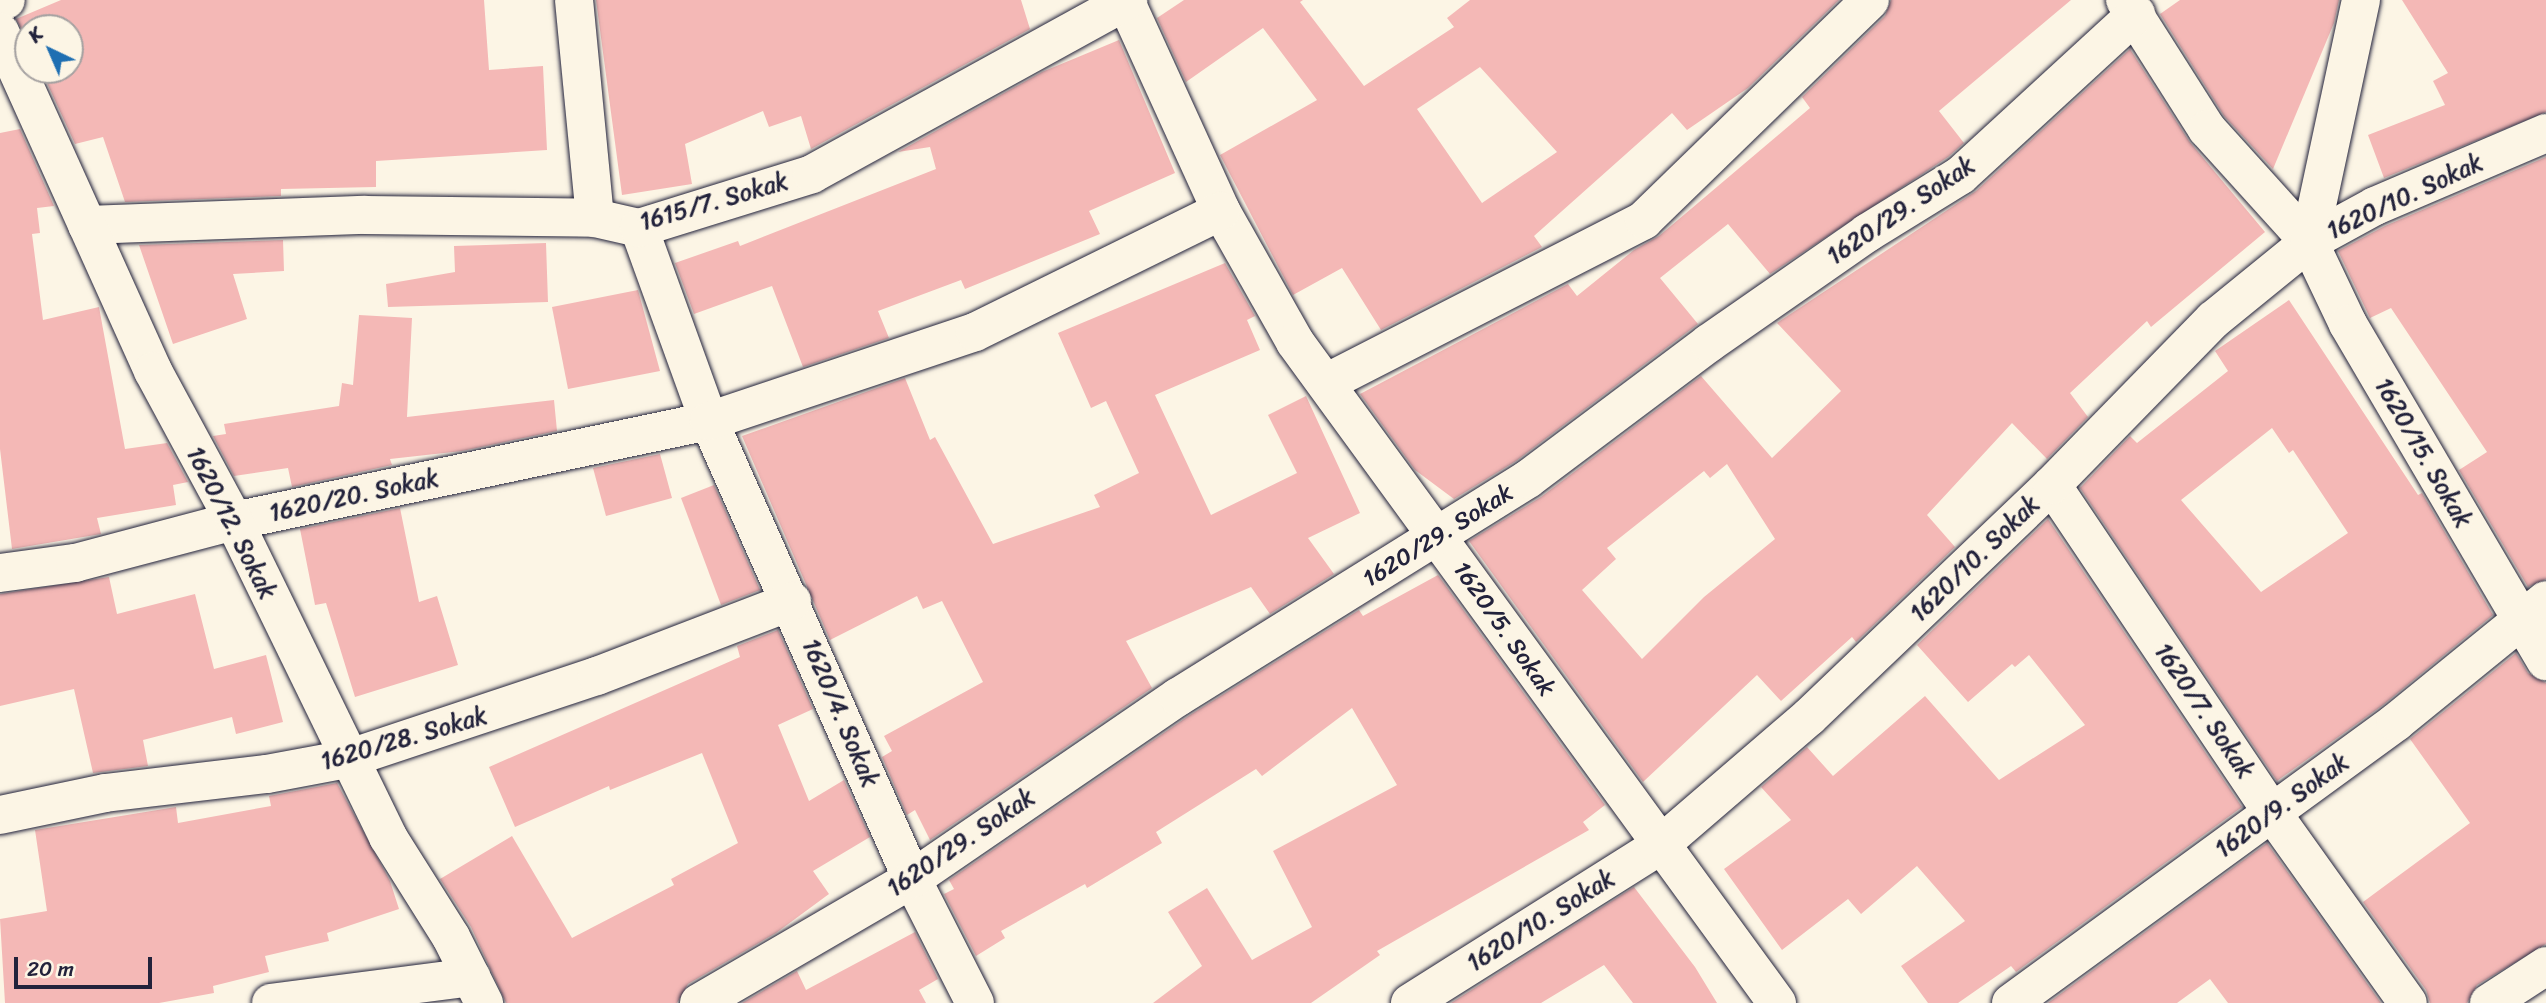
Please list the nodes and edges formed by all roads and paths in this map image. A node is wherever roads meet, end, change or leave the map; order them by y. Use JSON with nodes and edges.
{"nodes":[{"id":1,"x":6,"y":0,"type":"edge"},
{"id":2,"x":574,"y":0,"type":"edge"},
{"id":3,"x":1126,"y":0,"type":"edge"},
{"id":4,"x":1870,"y":0,"type":"edge"},
{"id":5,"x":2361,"y":0,"type":"edge"},
{"id":6,"x":0,"y":2,"type":"edge"},
{"id":7,"x":2131,"y":7,"type":"edge"},
{"id":8,"x":0,"y":32,"type":"edge"},
{"id":9,"x":2546,"y":133,"type":"edge"},
{"id":10,"x":1221,"y":211,"type":"junction"},
{"id":11,"x":595,"y":218,"type":"junction"},
{"id":12,"x":87,"y":225,"type":"junction"},
{"id":13,"x":639,"y":228,"type":"junction"},
{"id":14,"x":2309,"y":242,"type":"junction"},
{"id":15,"x":1326,"y":383,"type":"junction"},
{"id":16,"x":709,"y":421,"type":"junction"},
{"id":17,"x":2052,"y":485,"type":"junction"},
{"id":18,"x":234,"y":521,"type":"junction"},
{"id":19,"x":1439,"y":537,"type":"junction"},
{"id":20,"x":0,"y":573,"type":"edge"},
{"id":21,"x":792,"y":601,"type":"junction"},
{"id":22,"x":2533,"y":610,"type":"edge"},
{"id":23,"x":2546,"y":661,"type":"edge"},
{"id":24,"x":347,"y":759,"type":"junction"},
{"id":25,"x":2273,"y":814,"type":"junction"},
{"id":26,"x":0,"y":815,"type":"edge"},
{"id":27,"x":1658,"y":846,"type":"junction"},
{"id":28,"x":912,"y":879,"type":"junction"},
{"id":29,"x":2546,"y":966,"type":"edge"},
{"id":30,"x":477,"y":990,"type":"edge"},
{"id":31,"x":271,"y":1003,"type":"edge"},
{"id":32,"x":699,"y":1003,"type":"edge"},
{"id":33,"x":975,"y":1003,"type":"edge"},
{"id":34,"x":1410,"y":1003,"type":"edge"},
{"id":35,"x":1777,"y":1003,"type":"edge"},
{"id":36,"x":2011,"y":1003,"type":"edge"},
{"id":37,"x":2408,"y":1003,"type":"edge"},
{"id":38,"x":2489,"y":1003,"type":"edge"}],
"edges":[{"from":1,"to":6,"type":"street"},
{"from":2,"to":11,"type":"street"},
{"from":3,"to":10,"type":"street","name":"1620/5. Sokak"},
{"from":3,"to":13,"type":"street","name":"1615/7. Sokak"},
{"from":4,"to":15,"type":"street"},
{"from":5,"to":14,"type":"street"},
{"from":7,"to":14,"type":"street","name":"1620/15. Sokak"},
{"from":7,"to":19,"type":"street","name":"1620/29. Sokak"},
{"from":8,"to":12,"type":"street","name":"1620/12. Sokak"},
{"from":9,"to":14,"type":"street","name":"1620/10. Sokak"},
{"from":10,"to":15,"type":"street","name":"1620/5. Sokak"},
{"from":10,"to":16,"type":"street","name":"1620/20. Sokak"},
{"from":11,"to":12,"type":"street","name":"1615/7. Sokak"},
{"from":11,"to":13,"type":"street","name":"1615/7. Sokak"},
{"from":12,"to":18,"type":"street","name":"1620/12. Sokak"},
{"from":13,"to":16,"type":"street","name":"1620/4. Sokak"},
{"from":14,"to":17,"type":"street","name":"1620/10. Sokak"},
{"from":14,"to":22,"type":"street","name":"1620/15. Sokak"},
{"from":15,"to":19,"type":"street","name":"1620/5. Sokak"},
{"from":16,"to":18,"type":"street","name":"1620/20. Sokak"},
{"from":16,"to":21,"type":"street","name":"1620/4. Sokak"},
{"from":17,"to":25,"type":"street","name":"1620/7. Sokak"},
{"from":17,"to":27,"type":"street","name":"1620/10. Sokak"},
{"from":18,"to":20,"type":"street","name":"1620/20. Sokak"},
{"from":18,"to":24,"type":"street","name":"1620/12. Sokak"},
{"from":19,"to":27,"type":"street","name":"1620/5. Sokak"},
{"from":19,"to":28,"type":"street","name":"1620/29. Sokak"},
{"from":21,"to":24,"type":"street","name":"1620/28. Sokak"},
{"from":21,"to":28,"type":"street","name":"1620/4. Sokak"},
{"from":22,"to":23,"type":"street","name":"1620/15. Sokak"},
{"from":22,"to":25,"type":"street","name":"1620/9. Sokak"},
{"from":24,"to":26,"type":"street","name":"1620/28. Sokak"},
{"from":24,"to":30,"type":"street","name":"1620/12. Sokak"},
{"from":25,"to":36,"type":"street","name":"1620/9. Sokak"},
{"from":25,"to":37,"type":"street","name":"1620/7. Sokak"},
{"from":27,"to":34,"type":"street","name":"1620/10. Sokak"},
{"from":27,"to":35,"type":"street","name":"1620/5. Sokak"},
{"from":28,"to":32,"type":"street","name":"1620/29. Sokak"},
{"from":28,"to":33,"type":"street","name":"1620/4. Sokak"},
{"from":29,"to":38,"type":"street"},
{"from":30,"to":31,"type":"street"}]}
